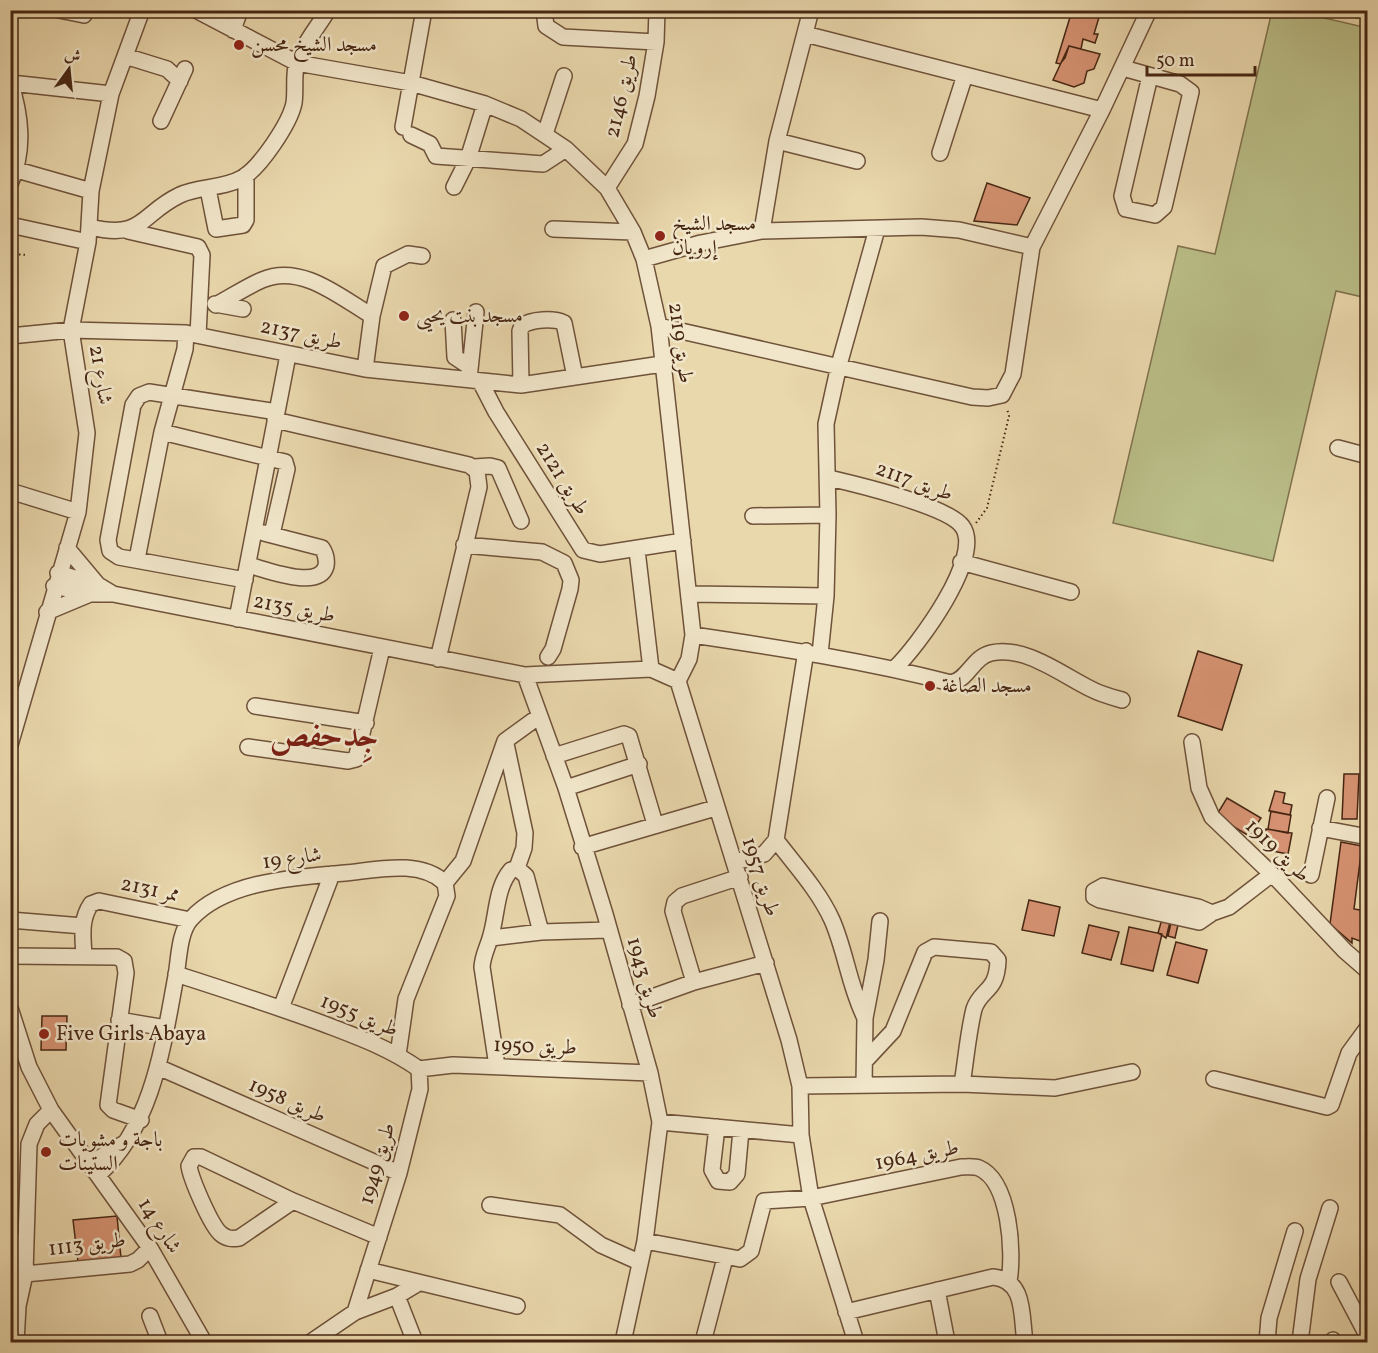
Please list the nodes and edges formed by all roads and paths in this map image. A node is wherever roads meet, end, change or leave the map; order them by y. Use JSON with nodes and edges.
{"nodes":[{"id":1,"x":59,"y":10,"type":"edge"},
{"id":2,"x":142,"y":10,"type":"edge"},
{"id":3,"x":196,"y":10,"type":"edge"},
{"id":4,"x":240,"y":10,"type":"edge"},
{"id":5,"x":328,"y":10,"type":"edge"},
{"id":6,"x":424,"y":10,"type":"edge"},
{"id":7,"x":544,"y":10,"type":"edge"},
{"id":8,"x":657,"y":10,"type":"edge"},
{"id":9,"x":811,"y":10,"type":"edge"},
{"id":10,"x":1149,"y":10,"type":"edge"},
{"id":11,"x":84,"y":15,"type":"dead end"},
{"id":12,"x":233,"y":30,"type":"junction"},
{"id":13,"x":805,"y":34,"type":"junction"},
{"id":14,"x":656,"y":42,"type":"junction"},
{"id":15,"x":125,"y":56,"type":"junction"},
{"id":16,"x":297,"y":63,"type":"junction"},
{"id":17,"x":1123,"y":68,"type":"junction"},
{"id":18,"x":965,"y":75,"type":"junction"},
{"id":19,"x":564,"y":76,"type":"dead end"},
{"id":20,"x":1150,"y":76,"type":"junction"},
{"id":21,"x":11,"y":82,"type":"edge"},
{"id":22,"x":411,"y":83,"type":"junction"},
{"id":23,"x":111,"y":94,"type":"junction"},
{"id":24,"x":485,"y":105,"type":"junction"},
{"id":25,"x":1102,"y":110,"type":"junction"},
{"id":26,"x":161,"y":121,"type":"dead end"},
{"id":27,"x":545,"y":134,"type":"junction"},
{"id":28,"x":777,"y":141,"type":"junction"},
{"id":29,"x":567,"y":149,"type":"junction"},
{"id":30,"x":940,"y":153,"type":"dead end"},
{"id":31,"x":468,"y":159,"type":"junction"},
{"id":32,"x":856,"y":161,"type":"dead end"},
{"id":33,"x":14,"y":169,"type":"edge"},
{"id":34,"x":246,"y":175,"type":"junction"},
{"id":35,"x":10,"y":184,"type":"edge"},
{"id":36,"x":454,"y":187,"type":"dead end"},
{"id":37,"x":607,"y":188,"type":"junction"},
{"id":38,"x":208,"y":189,"type":"junction"},
{"id":39,"x":91,"y":191,"type":"junction"},
{"id":40,"x":10,"y":225,"type":"edge"},
{"id":41,"x":552,"y":229,"type":"dead end"},
{"id":42,"x":877,"y":229,"type":"junction"},
{"id":43,"x":128,"y":231,"type":"junction"},
{"id":44,"x":762,"y":231,"type":"junction"},
{"id":45,"x":633,"y":232,"type":"junction"},
{"id":46,"x":89,"y":234,"type":"junction"},
{"id":47,"x":1032,"y":247,"type":"junction"},
{"id":48,"x":10,"y":254,"type":"edge"},
{"id":49,"x":28,"y":255,"type":"dead end"},
{"id":50,"x":422,"y":256,"type":"dead end"},
{"id":51,"x":644,"y":259,"type":"junction"},
{"id":52,"x":200,"y":302,"type":"junction"},
{"id":53,"x":216,"y":305,"type":"junction"},
{"id":54,"x":243,"y":309,"type":"dead end"},
{"id":55,"x":476,"y":312,"type":"dead end"},
{"id":56,"x":372,"y":316,"type":"junction"},
{"id":57,"x":453,"y":320,"type":"dead end"},
{"id":58,"x":659,"y":326,"type":"junction"},
{"id":59,"x":71,"y":330,"type":"junction"},
{"id":60,"x":192,"y":334,"type":"junction"},
{"id":61,"x":10,"y":336,"type":"edge"},
{"id":62,"x":288,"y":355,"type":"junction"},
{"id":63,"x":662,"y":364,"type":"junction"},
{"id":64,"x":839,"y":365,"type":"junction"},
{"id":65,"x":365,"y":369,"type":"junction"},
{"id":66,"x":473,"y":376,"type":"junction"},
{"id":67,"x":575,"y":377,"type":"junction"},
{"id":68,"x":521,"y":385,"type":"junction"},
{"id":69,"x":172,"y":394,"type":"junction"},
{"id":70,"x":1002,"y":394,"type":"junction"},
{"id":71,"x":276,"y":416,"type":"junction"},
{"id":72,"x":162,"y":432,"type":"junction"},
{"id":73,"x":1338,"y":448,"type":"dead end"},
{"id":74,"x":268,"y":456,"type":"junction"},
{"id":75,"x":1368,"y":456,"type":"edge"},
{"id":76,"x":474,"y":467,"type":"junction"},
{"id":77,"x":829,"y":478,"type":"junction"},
{"id":78,"x":10,"y":491,"type":"edge"},
{"id":79,"x":78,"y":512,"type":"junction"},
{"id":80,"x":828,"y":515,"type":"junction"},
{"id":81,"x":753,"y":516,"type":"dead end"},
{"id":82,"x":521,"y":521,"type":"dead end"},
{"id":83,"x":254,"y":532,"type":"junction"},
{"id":84,"x":272,"y":534,"type":"junction"},
{"id":85,"x":967,"y":535,"type":"junction"},
{"id":86,"x":683,"y":541,"type":"junction"},
{"id":87,"x":465,"y":545,"type":"junction"},
{"id":88,"x":67,"y":548,"type":"junction"},
{"id":89,"x":637,"y":550,"type":"junction"},
{"id":90,"x":137,"y":559,"type":"junction"},
{"id":91,"x":961,"y":562,"type":"junction"},
{"id":92,"x":248,"y":565,"type":"junction"},
{"id":93,"x":56,"y":580,"type":"junction"},
{"id":94,"x":245,"y":580,"type":"junction"},
{"id":95,"x":94,"y":589,"type":"junction"},
{"id":96,"x":1071,"y":592,"type":"dead end"},
{"id":97,"x":689,"y":594,"type":"junction"},
{"id":98,"x":826,"y":596,"type":"junction"},
{"id":99,"x":47,"y":612,"type":"junction"},
{"id":100,"x":237,"y":619,"type":"junction"},
{"id":101,"x":693,"y":635,"type":"junction"},
{"id":102,"x":382,"y":648,"type":"junction"},
{"id":103,"x":813,"y":652,"type":"junction"},
{"id":104,"x":438,"y":659,"type":"junction"},
{"id":105,"x":895,"y":668,"type":"junction"},
{"id":106,"x":651,"y":669,"type":"junction"},
{"id":107,"x":545,"y":674,"type":"junction"},
{"id":108,"x":525,"y":675,"type":"junction"},
{"id":109,"x":678,"y":681,"type":"junction"},
{"id":110,"x":1122,"y":700,"type":"dead end"},
{"id":111,"x":255,"y":706,"type":"dead end"},
{"id":112,"x":538,"y":717,"type":"junction"},
{"id":113,"x":366,"y":723,"type":"junction"},
{"id":114,"x":505,"y":741,"type":"junction"},
{"id":115,"x":1192,"y":741,"type":"dead end"},
{"id":116,"x":10,"y":745,"type":"edge"},
{"id":117,"x":248,"y":747,"type":"dead end"},
{"id":118,"x":554,"y":756,"type":"junction"},
{"id":119,"x":639,"y":764,"type":"junction"},
{"id":120,"x":566,"y":788,"type":"junction"},
{"id":121,"x":1327,"y":798,"type":"dead end"},
{"id":122,"x":715,"y":808,"type":"junction"},
{"id":123,"x":655,"y":824,"type":"junction"},
{"id":124,"x":1320,"y":828,"type":"junction"},
{"id":125,"x":1368,"y":837,"type":"edge"},
{"id":126,"x":776,"y":840,"type":"junction"},
{"id":127,"x":582,"y":847,"type":"junction"},
{"id":128,"x":735,"y":862,"type":"junction"},
{"id":129,"x":517,"y":868,"type":"junction"},
{"id":130,"x":332,"y":874,"type":"junction"},
{"id":131,"x":1272,"y":874,"type":"junction"},
{"id":132,"x":1311,"y":875,"type":"dead end"},
{"id":133,"x":740,"y":877,"type":"junction"},
{"id":134,"x":445,"y":883,"type":"junction"},
{"id":135,"x":1212,"y":913,"type":"junction"},
{"id":136,"x":10,"y":920,"type":"edge"},
{"id":137,"x":190,"y":920,"type":"junction"},
{"id":138,"x":880,"y":921,"type":"dead end"},
{"id":139,"x":83,"y":926,"type":"junction"},
{"id":140,"x":608,"y":930,"type":"junction"},
{"id":141,"x":542,"y":932,"type":"junction"},
{"id":142,"x":491,"y":938,"type":"junction"},
{"id":143,"x":10,"y":956,"type":"edge"},
{"id":144,"x":84,"y":956,"type":"junction"},
{"id":145,"x":766,"y":963,"type":"junction"},
{"id":146,"x":1368,"y":971,"type":"edge"},
{"id":147,"x":177,"y":974,"type":"junction"},
{"id":148,"x":694,"y":982,"type":"junction"},
{"id":149,"x":630,"y":1005,"type":"junction"},
{"id":150,"x":10,"y":1008,"type":"edge"},
{"id":151,"x":281,"y":1008,"type":"junction"},
{"id":152,"x":865,"y":1018,"type":"junction"},
{"id":153,"x":119,"y":1020,"type":"junction"},
{"id":154,"x":1368,"y":1028,"type":"edge"},
{"id":155,"x":166,"y":1029,"type":"junction"},
{"id":156,"x":398,"y":1055,"type":"junction"},
{"id":157,"x":865,"y":1061,"type":"junction"},
{"id":158,"x":497,"y":1066,"type":"junction"},
{"id":159,"x":158,"y":1067,"type":"junction"},
{"id":160,"x":418,"y":1069,"type":"junction"},
{"id":161,"x":1132,"y":1072,"type":"dead end"},
{"id":162,"x":650,"y":1073,"type":"junction"},
{"id":163,"x":1214,"y":1079,"type":"dead end"},
{"id":164,"x":962,"y":1084,"type":"junction"},
{"id":165,"x":864,"y":1085,"type":"junction"},
{"id":166,"x":800,"y":1086,"type":"junction"},
{"id":167,"x":51,"y":1110,"type":"junction"},
{"id":168,"x":141,"y":1120,"type":"junction"},
{"id":169,"x":660,"y":1122,"type":"junction"},
{"id":170,"x":717,"y":1127,"type":"junction"},
{"id":171,"x":741,"y":1130,"type":"junction"},
{"id":172,"x":801,"y":1135,"type":"junction"},
{"id":173,"x":95,"y":1169,"type":"junction"},
{"id":174,"x":399,"y":1173,"type":"junction"},
{"id":175,"x":811,"y":1198,"type":"junction"},
{"id":176,"x":293,"y":1202,"type":"junction"},
{"id":177,"x":490,"y":1205,"type":"dead end"},
{"id":178,"x":1330,"y":1208,"type":"dead end"},
{"id":179,"x":1295,"y":1231,"type":"dead end"},
{"id":180,"x":10,"y":1236,"type":"edge"},
{"id":181,"x":378,"y":1237,"type":"junction"},
{"id":182,"x":645,"y":1241,"type":"junction"},
{"id":183,"x":150,"y":1248,"type":"junction"},
{"id":184,"x":724,"y":1258,"type":"junction"},
{"id":185,"x":639,"y":1262,"type":"junction"},
{"id":186,"x":25,"y":1267,"type":"junction"},
{"id":187,"x":368,"y":1270,"type":"junction"},
{"id":188,"x":1009,"y":1281,"type":"junction"},
{"id":189,"x":1338,"y":1282,"type":"dead end"},
{"id":190,"x":417,"y":1284,"type":"junction"},
{"id":191,"x":937,"y":1290,"type":"junction"},
{"id":192,"x":397,"y":1296,"type":"junction"},
{"id":193,"x":14,"y":1306,"type":"edge"},
{"id":194,"x":517,"y":1306,"type":"dead end"},
{"id":195,"x":355,"y":1312,"type":"junction"},
{"id":196,"x":846,"y":1312,"type":"junction"},
{"id":197,"x":150,"y":1316,"type":"dead end"},
{"id":198,"x":1368,"y":1336,"type":"edge"},
{"id":199,"x":16,"y":1342,"type":"edge"},
{"id":200,"x":160,"y":1342,"type":"edge"},
{"id":201,"x":204,"y":1342,"type":"edge"},
{"id":202,"x":310,"y":1342,"type":"edge"},
{"id":203,"x":415,"y":1342,"type":"edge"},
{"id":204,"x":623,"y":1342,"type":"edge"},
{"id":205,"x":703,"y":1342,"type":"edge"},
{"id":206,"x":856,"y":1342,"type":"edge"},
{"id":207,"x":947,"y":1342,"type":"edge"},
{"id":208,"x":1025,"y":1342,"type":"edge"},
{"id":209,"x":1267,"y":1342,"type":"edge"},
{"id":210,"x":1300,"y":1342,"type":"edge"}],
"edges":[{"from":1,"to":11,"type":"street"},
{"from":2,"to":15,"type":"street","name":"شارع 21"},
{"from":3,"to":12,"type":"street","name":"طريق 2119"},
{"from":4,"to":12,"type":"street"},
{"from":5,"to":16,"type":"street"},
{"from":6,"to":22,"type":"street"},
{"from":7,"to":14,"type":"street","name":"طريق 2146"},
{"from":8,"to":14,"type":"street","name":"طريق 2146"},
{"from":9,"to":13,"type":"street"},
{"from":10,"to":17,"type":"street"},
{"from":12,"to":16,"type":"street","name":"طريق 2119"},
{"from":13,"to":18,"type":"street"},
{"from":13,"to":28,"type":"street"},
{"from":14,"to":37,"type":"street","name":"طريق 2146"},
{"from":15,"to":23,"type":"street","name":"شارع 21"},
{"from":15,"to":26,"type":"street"},
{"from":16,"to":22,"type":"street","name":"طريق 2119"},
{"from":16,"to":34,"type":"street"},
{"from":17,"to":20,"type":"street"},
{"from":17,"to":25,"type":"street"},
{"from":18,"to":25,"type":"street"},
{"from":18,"to":30,"type":"street"},
{"from":19,"to":27,"type":"street"},
{"from":20,"to":20,"type":"street"},
{"from":21,"to":23,"type":"street"},
{"from":21,"to":33,"type":"street"},
{"from":22,"to":24,"type":"street","name":"طريق 2119"},
{"from":22,"to":31,"type":"street"},
{"from":23,"to":39,"type":"street","name":"شارع 21"},
{"from":24,"to":27,"type":"street","name":"طريق 2119"},
{"from":24,"to":31,"type":"street"},
{"from":25,"to":47,"type":"street"},
{"from":27,"to":29,"type":"street","name":"طريق 2119"},
{"from":28,"to":32,"type":"street"},
{"from":28,"to":44,"type":"street"},
{"from":29,"to":31,"type":"street"},
{"from":29,"to":37,"type":"street","name":"طريق 2119"},
{"from":31,"to":36,"type":"street"},
{"from":33,"to":35,"type":"street"},
{"from":33,"to":39,"type":"street"},
{"from":34,"to":38,"type":"street"},
{"from":34,"to":38,"type":"street"},
{"from":37,"to":45,"type":"street","name":"طريق 2119"},
{"from":38,"to":43,"type":"street"},
{"from":39,"to":46,"type":"street","name":"شارع 21"},
{"from":40,"to":46,"type":"street"},
{"from":41,"to":45,"type":"street"},
{"from":42,"to":44,"type":"street"},
{"from":42,"to":47,"type":"street"},
{"from":42,"to":64,"type":"street"},
{"from":43,"to":46,"type":"street"},
{"from":43,"to":52,"type":"street"},
{"from":44,"to":51,"type":"street"},
{"from":45,"to":51,"type":"street","name":"طريق 2119"},
{"from":46,"to":59,"type":"street","name":"شارع 21"},
{"from":47,"to":70,"type":"street"},
{"from":48,"to":49,"type":"path"},
{"from":50,"to":56,"type":"street"},
{"from":51,"to":58,"type":"street","name":"طريق 2119"},
{"from":52,"to":53,"type":"street"},
{"from":52,"to":60,"type":"street"},
{"from":53,"to":54,"type":"street"},
{"from":53,"to":56,"type":"street"},
{"from":55,"to":66,"type":"street"},
{"from":56,"to":65,"type":"street"},
{"from":57,"to":66,"type":"street","name":"طريق 2121"},
{"from":58,"to":63,"type":"street","name":"طريق 2119"},
{"from":58,"to":64,"type":"street"},
{"from":59,"to":60,"type":"street","name":"طريق 2137"},
{"from":59,"to":61,"type":"street","name":"طريق 2137"},
{"from":59,"to":79,"type":"street","name":"شارع 21"},
{"from":60,"to":62,"type":"street","name":"طريق 2137"},
{"from":60,"to":69,"type":"street"},
{"from":62,"to":65,"type":"street","name":"طريق 2137"},
{"from":62,"to":71,"type":"street"},
{"from":63,"to":67,"type":"street","name":"طريق 2137"},
{"from":63,"to":86,"type":"street","name":"طريق 2119"},
{"from":64,"to":70,"type":"street"},
{"from":64,"to":77,"type":"street"},
{"from":65,"to":66,"type":"street","name":"طريق 2137"},
{"from":66,"to":68,"type":"street","name":"طريق 2137"},
{"from":66,"to":89,"type":"street","name":"طريق 2121"},
{"from":67,"to":68,"type":"street","name":"طريق 2137"},
{"from":67,"to":68,"type":"street"},
{"from":69,"to":71,"type":"street"},
{"from":69,"to":72,"type":"street"},
{"from":69,"to":90,"type":"street"},
{"from":70,"to":85,"type":"path"},
{"from":71,"to":74,"type":"street"},
{"from":71,"to":76,"type":"street"},
{"from":72,"to":74,"type":"street"},
{"from":72,"to":90,"type":"street"},
{"from":73,"to":75,"type":"street"},
{"from":74,"to":83,"type":"street"},
{"from":74,"to":84,"type":"street"},
{"from":76,"to":82,"type":"street"},
{"from":76,"to":87,"type":"street"},
{"from":77,"to":80,"type":"street"},
{"from":77,"to":85,"type":"street","name":"طريق 2117"},
{"from":78,"to":79,"type":"street"},
{"from":79,"to":88,"type":"street","name":"شارع 21"},
{"from":80,"to":81,"type":"street"},
{"from":80,"to":98,"type":"street"},
{"from":83,"to":84,"type":"street"},
{"from":83,"to":92,"type":"street"},
{"from":84,"to":92,"type":"street"},
{"from":85,"to":91,"type":"street"},
{"from":86,"to":89,"type":"street","name":"طريق 2121"},
{"from":86,"to":97,"type":"street","name":"طريق 2119"},
{"from":87,"to":104,"type":"street"},
{"from":87,"to":107,"type":"street"},
{"from":88,"to":93,"type":"street","name":"شارع 21"},
{"from":88,"to":95,"type":"street"},
{"from":89,"to":106,"type":"street"},
{"from":90,"to":94,"type":"street"},
{"from":91,"to":96,"type":"street"},
{"from":91,"to":105,"type":"street"},
{"from":92,"to":94,"type":"street"},
{"from":93,"to":95,"type":"street"},
{"from":93,"to":99,"type":"street","name":"شارع 21"},
{"from":94,"to":100,"type":"street"},
{"from":95,"to":99,"type":"street"},
{"from":95,"to":100,"type":"street","name":"طريق 2135"},
{"from":97,"to":98,"type":"street"},
{"from":97,"to":101,"type":"street","name":"طريق 2119"},
{"from":98,"to":103,"type":"street"},
{"from":99,"to":116,"type":"street","name":"شارع 21"},
{"from":100,"to":102,"type":"street","name":"طريق 2135"},
{"from":101,"to":103,"type":"street"},
{"from":101,"to":109,"type":"street","name":"طريق 2119"},
{"from":102,"to":104,"type":"street","name":"طريق 2135"},
{"from":102,"to":113,"type":"street"},
{"from":103,"to":105,"type":"street"},
{"from":103,"to":126,"type":"street"},
{"from":104,"to":108,"type":"street","name":"طريق 2135"},
{"from":105,"to":110,"type":"street"},
{"from":106,"to":107,"type":"street"},
{"from":106,"to":109,"type":"street"},
{"from":107,"to":108,"type":"street"},
{"from":108,"to":112,"type":"street","name":"طريق 1943"},
{"from":109,"to":122,"type":"street","name":"طريق 1957"},
{"from":111,"to":113,"type":"street"},
{"from":112,"to":114,"type":"street"},
{"from":112,"to":118,"type":"street","name":"طريق 1943"},
{"from":113,"to":117,"type":"street"},
{"from":114,"to":129,"type":"street"},
{"from":114,"to":134,"type":"street"},
{"from":115,"to":131,"type":"street","name":"طريق 1919"},
{"from":118,"to":119,"type":"street"},
{"from":118,"to":120,"type":"street","name":"طريق 1943"},
{"from":119,"to":120,"type":"street"},
{"from":119,"to":123,"type":"street"},
{"from":120,"to":127,"type":"street","name":"طريق 1943"},
{"from":121,"to":124,"type":"street"},
{"from":122,"to":123,"type":"street"},
{"from":122,"to":128,"type":"street","name":"طريق 1957"},
{"from":123,"to":127,"type":"street"},
{"from":124,"to":125,"type":"street"},
{"from":124,"to":132,"type":"street"},
{"from":126,"to":128,"type":"street"},
{"from":126,"to":152,"type":"street"},
{"from":127,"to":140,"type":"street","name":"طريق 1943"},
{"from":128,"to":133,"type":"street","name":"طريق 1957"},
{"from":129,"to":141,"type":"street"},
{"from":129,"to":142,"type":"street"},
{"from":130,"to":134,"type":"street","name":"شارع 19"},
{"from":130,"to":137,"type":"street","name":"شارع 19"},
{"from":130,"to":151,"type":"street"},
{"from":131,"to":135,"type":"street"},
{"from":131,"to":146,"type":"street","name":"طريق 1919"},
{"from":133,"to":145,"type":"street","name":"طريق 1957"},
{"from":133,"to":148,"type":"street"},
{"from":134,"to":156,"type":"street"},
{"from":135,"to":135,"type":"street"},
{"from":136,"to":139,"type":"street"},
{"from":137,"to":139,"type":"street","name":"ممر 2131"},
{"from":137,"to":147,"type":"street"},
{"from":138,"to":152,"type":"street"},
{"from":139,"to":144,"type":"street"},
{"from":140,"to":141,"type":"street"},
{"from":140,"to":149,"type":"street","name":"طريق 1943"},
{"from":141,"to":142,"type":"street"},
{"from":142,"to":158,"type":"street"},
{"from":143,"to":144,"type":"street"},
{"from":144,"to":153,"type":"street"},
{"from":145,"to":148,"type":"street"},
{"from":145,"to":166,"type":"street","name":"طريق 1957"},
{"from":147,"to":151,"type":"street","name":"طريق 1955"},
{"from":147,"to":155,"type":"street"},
{"from":148,"to":149,"type":"street"},
{"from":149,"to":162,"type":"street","name":"طريق 1943"},
{"from":150,"to":167,"type":"street","name":"شارع 14"},
{"from":151,"to":156,"type":"street","name":"طريق 1955"},
{"from":152,"to":157,"type":"street"},
{"from":153,"to":155,"type":"street"},
{"from":153,"to":168,"type":"street"},
{"from":154,"to":163,"type":"street"},
{"from":155,"to":159,"type":"street"},
{"from":156,"to":160,"type":"street","name":"طريق 1955"},
{"from":157,"to":164,"type":"street"},
{"from":157,"to":165,"type":"street"},
{"from":158,"to":160,"type":"street","name":"طريق 1950"},
{"from":158,"to":162,"type":"street","name":"طريق 1950"},
{"from":159,"to":168,"type":"street"},
{"from":159,"to":174,"type":"street","name":"طريق 1958"},
{"from":160,"to":174,"type":"street","name":"طريق 1949"},
{"from":161,"to":164,"type":"street"},
{"from":162,"to":169,"type":"street","name":"طريق 1943"},
{"from":164,"to":165,"type":"street"},
{"from":165,"to":166,"type":"street"},
{"from":166,"to":172,"type":"street","name":"طريق 1957"},
{"from":167,"to":173,"type":"street","name":"شارع 14"},
{"from":167,"to":186,"type":"street"},
{"from":168,"to":173,"type":"street"},
{"from":169,"to":170,"type":"street"},
{"from":169,"to":182,"type":"street","name":"طريق 1943"},
{"from":170,"to":171,"type":"street"},
{"from":170,"to":171,"type":"street"},
{"from":171,"to":172,"type":"street"},
{"from":172,"to":175,"type":"street","name":"طريق 1957"},
{"from":173,"to":183,"type":"street","name":"شارع 14"},
{"from":174,"to":181,"type":"street","name":"طريق 1949"},
{"from":175,"to":184,"type":"street"},
{"from":175,"to":188,"type":"street","name":"طريق 1964"},
{"from":175,"to":196,"type":"street","name":"طريق 1957"},
{"from":176,"to":176,"type":"street"},
{"from":176,"to":181,"type":"street"},
{"from":177,"to":185,"type":"street"},
{"from":178,"to":210,"type":"street"},
{"from":179,"to":209,"type":"street"},
{"from":180,"to":186,"type":"street"},
{"from":181,"to":187,"type":"street","name":"طريق 1949"},
{"from":182,"to":184,"type":"street"},
{"from":182,"to":185,"type":"street","name":"طريق 1943"},
{"from":183,"to":186,"type":"street","name":"طريق 1113"},
{"from":183,"to":201,"type":"street","name":"شارع 14"},
{"from":184,"to":205,"type":"street"},
{"from":185,"to":204,"type":"street","name":"طريق 1943"},
{"from":186,"to":193,"type":"street"},
{"from":187,"to":190,"type":"street"},
{"from":187,"to":195,"type":"street","name":"طريق 1949"},
{"from":188,"to":191,"type":"street"},
{"from":188,"to":208,"type":"street","name":"طريق 1964"},
{"from":189,"to":198,"type":"street"},
{"from":190,"to":192,"type":"street"},
{"from":190,"to":194,"type":"street"},
{"from":191,"to":196,"type":"street"},
{"from":191,"to":207,"type":"street"},
{"from":192,"to":195,"type":"street"},
{"from":192,"to":203,"type":"street"},
{"from":193,"to":199,"type":"street"},
{"from":195,"to":202,"type":"street"},
{"from":196,"to":206,"type":"street","name":"طريق 1957"},
{"from":197,"to":200,"type":"street"}]}
